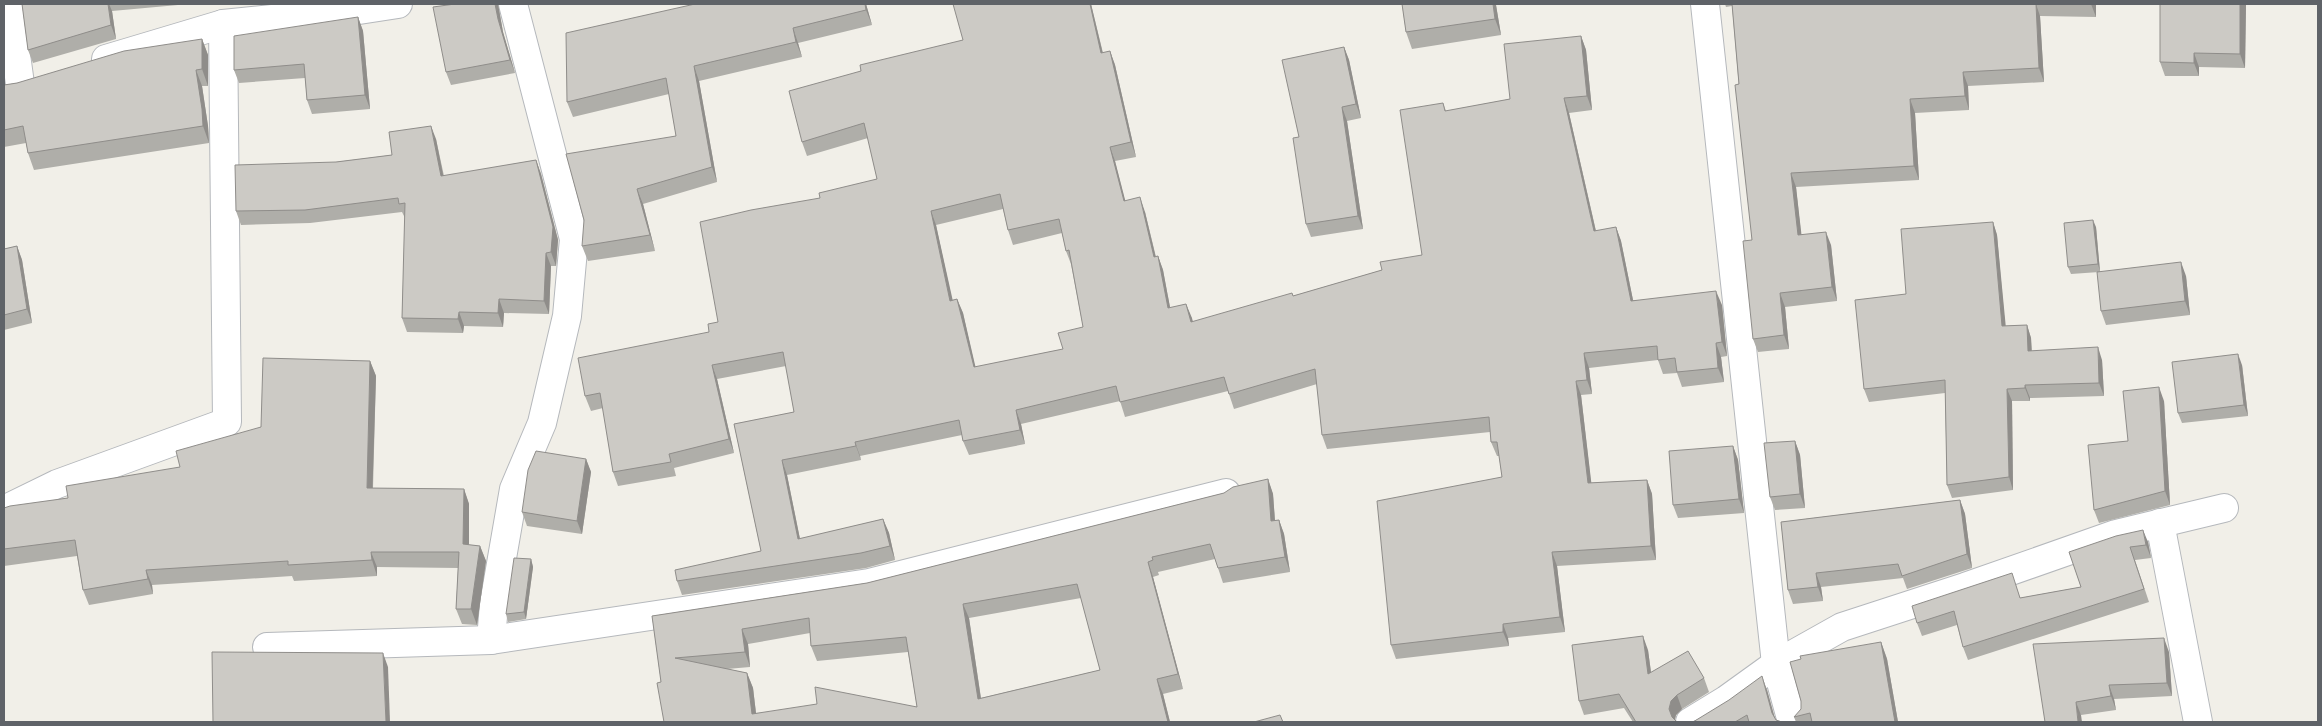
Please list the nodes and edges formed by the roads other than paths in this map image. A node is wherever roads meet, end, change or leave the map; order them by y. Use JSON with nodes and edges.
{"nodes":[{"id":1,"x":9,"y":4,"type":"edge"},
{"id":2,"x":398,"y":4,"type":"edge"},
{"id":3,"x":513,"y":4,"type":"edge"},
{"id":4,"x":1705,"y":4,"type":"edge"},
{"id":5,"x":358,"y":7,"type":"edge"},
{"id":6,"x":238,"y":16,"type":"edge"},
{"id":7,"x":84,"y":65,"type":"edge"},
{"id":8,"x":48,"y":76,"type":"edge"},
{"id":9,"x":12,"y":86,"type":"edge"},
{"id":10,"x":1226,"y":493,"type":"edge"},
{"id":11,"x":2224,"y":508,"type":"dead end"},
{"id":12,"x":4,"y":510,"type":"edge"},
{"id":13,"x":2160,"y":523,"type":"junction"},
{"id":14,"x":491,"y":640,"type":"junction"},
{"id":15,"x":267,"y":648,"type":"dead end"},
{"id":16,"x":1776,"y":664,"type":"junction"},
{"id":17,"x":1690,"y":722,"type":"edge"},
{"id":18,"x":1792,"y":722,"type":"edge"},
{"id":19,"x":2198,"y":722,"type":"edge"}],
"edges":[{"from":1,"to":9,"type":"street"},
{"from":2,"to":5,"type":"street"},
{"from":3,"to":14,"type":"street"},
{"from":4,"to":16,"type":"street"},
{"from":5,"to":6,"type":"street"},
{"from":6,"to":7,"type":"street"},
{"from":6,"to":12,"type":"street"},
{"from":8,"to":9,"type":"street"},
{"from":10,"to":14,"type":"street"},
{"from":11,"to":13,"type":"street"},
{"from":13,"to":16,"type":"street"},
{"from":13,"to":19,"type":"street"},
{"from":14,"to":15,"type":"street"},
{"from":16,"to":17,"type":"street"},
{"from":16,"to":18,"type":"street"}]}
